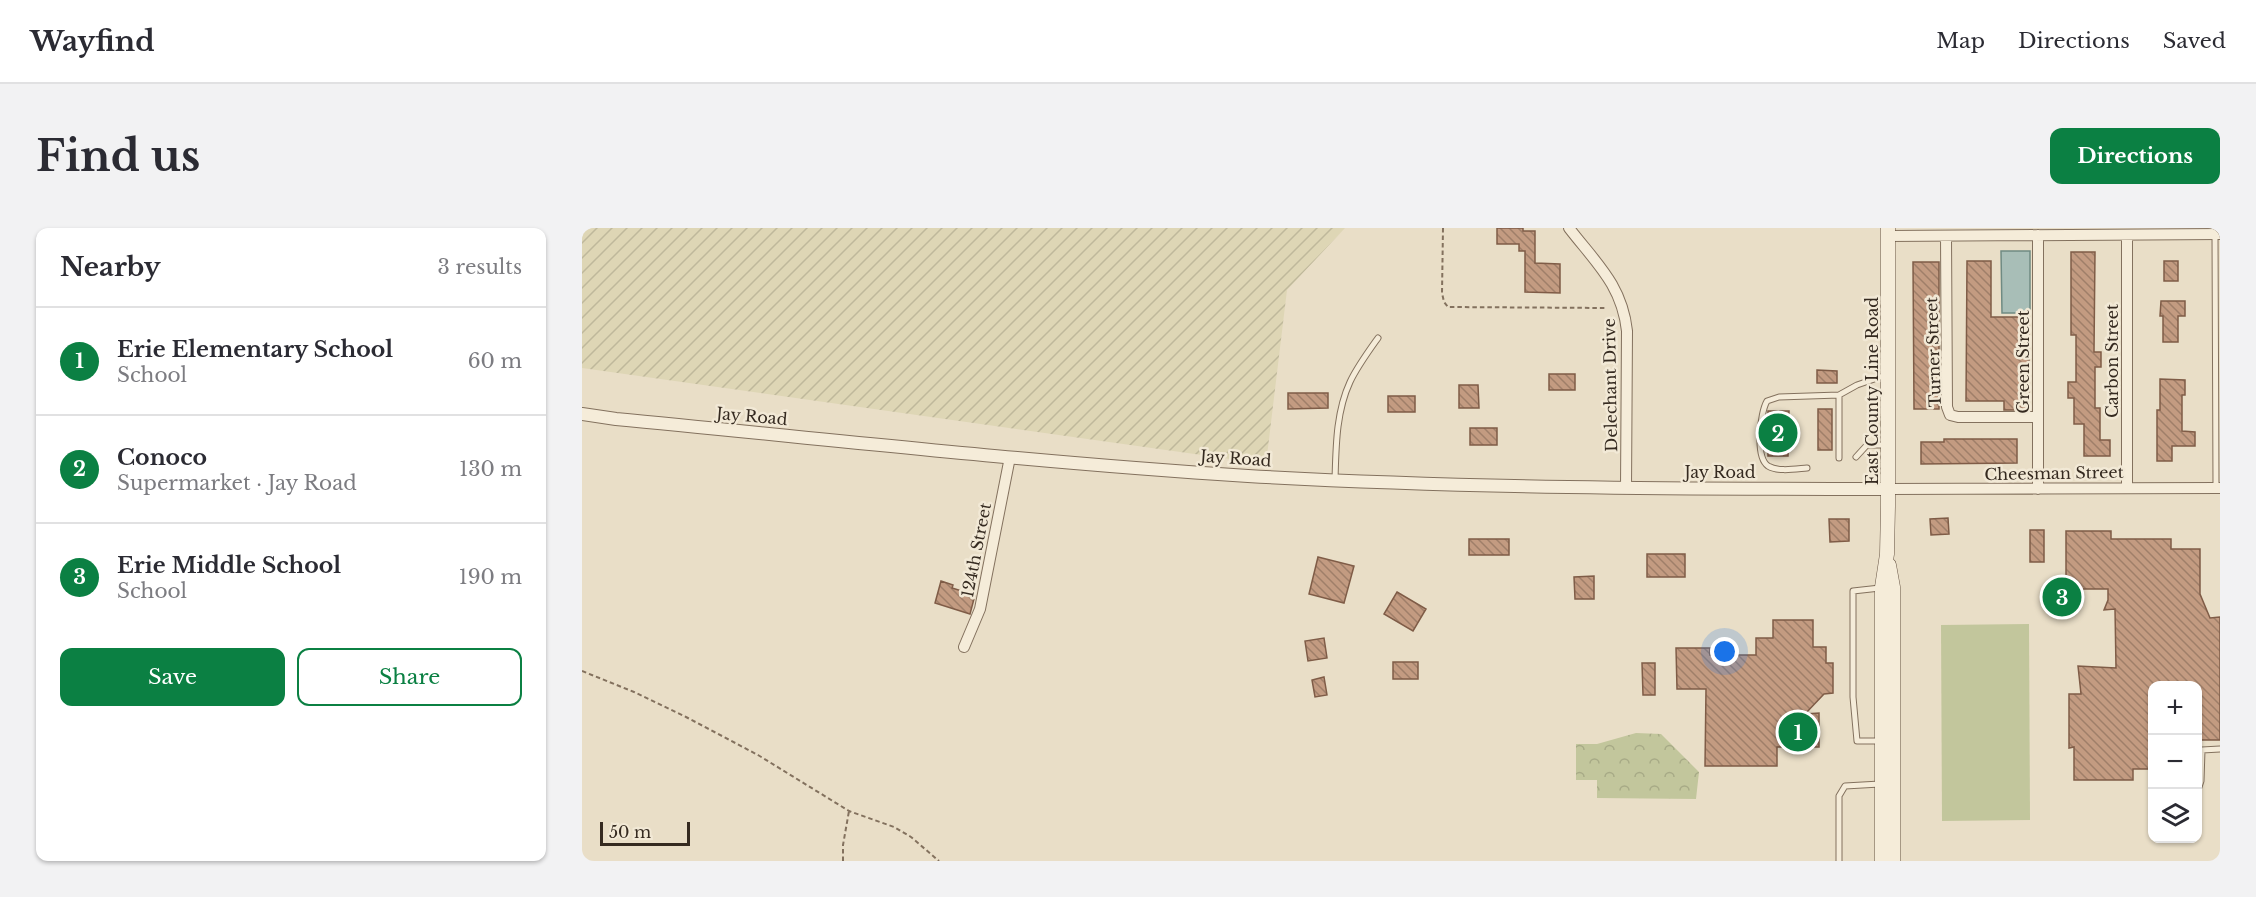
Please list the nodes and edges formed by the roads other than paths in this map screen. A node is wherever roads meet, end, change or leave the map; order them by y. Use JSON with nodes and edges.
{"nodes":[{"id":1,"x":1569,"y":228,"type":"edge"},
{"id":2,"x":1992,"y":231,"type":"edge"},
{"id":3,"x":2127,"y":231,"type":"edge"},
{"id":4,"x":1888,"y":232,"type":"edge"},
{"id":5,"x":2217,"y":234,"type":"edge"},
{"id":6,"x":2038,"y":235,"type":"junction"},
{"id":7,"x":1946,"y":236,"type":"junction"},
{"id":8,"x":1378,"y":338,"type":"dead end"},
{"id":9,"x":1888,"y":374,"type":"junction"},
{"id":10,"x":1839,"y":395,"type":"junction"},
{"id":11,"x":582,"y":414,"type":"edge"},
{"id":12,"x":2038,"y":417,"type":"junction"},
{"id":13,"x":1888,"y":445,"type":"junction"},
{"id":14,"x":1010,"y":457,"type":"junction"},
{"id":15,"x":1856,"y":457,"type":"dead end"},
{"id":16,"x":1839,"y":458,"type":"dead end"},
{"id":17,"x":1807,"y":468,"type":"dead end"},
{"id":18,"x":1335,"y":480,"type":"junction"},
{"id":19,"x":1626,"y":488,"type":"junction"},
{"id":20,"x":2127,"y":488,"type":"junction"},
{"id":21,"x":2218,"y":488,"type":"edge"},
{"id":22,"x":1888,"y":489,"type":"junction"},
{"id":23,"x":2038,"y":489,"type":"junction"},
{"id":24,"x":1887,"y":554,"type":"junction"},
{"id":25,"x":1882,"y":587,"type":"junction"},
{"id":26,"x":964,"y":647,"type":"dead end"},
{"id":27,"x":1882,"y":741,"type":"junction"},
{"id":28,"x":2220,"y":749,"type":"edge"},
{"id":29,"x":1882,"y":784,"type":"junction"},
{"id":30,"x":2198,"y":789,"type":"edge"},
{"id":31,"x":1839,"y":861,"type":"edge"},
{"id":32,"x":1882,"y":861,"type":"edge"},
{"id":33,"x":1893,"y":861,"type":"edge"}],
"edges":[{"from":1,"to":19,"type":"street","name":"Delechant Drive"},
{"from":2,"to":6,"type":"street"},
{"from":2,"to":7,"type":"street"},
{"from":3,"to":5,"type":"street"},
{"from":3,"to":6,"type":"street"},
{"from":3,"to":20,"type":"street","name":"Carbon Street"},
{"from":4,"to":7,"type":"street"},
{"from":4,"to":9,"type":"main road","name":"East County Line Road"},
{"from":5,"to":21,"type":"lane"},
{"from":6,"to":12,"type":"street","name":"Green Street"},
{"from":7,"to":12,"type":"street","name":"Turner Street"},
{"from":8,"to":18,"type":"lane"},
{"from":9,"to":10,"type":"lane"},
{"from":9,"to":13,"type":"main road","name":"East County Line Road"},
{"from":10,"to":16,"type":"lane"},
{"from":10,"to":17,"type":"lane"},
{"from":11,"to":14,"type":"street","name":"Jay Road"},
{"from":12,"to":23,"type":"street","name":"Green Street"},
{"from":13,"to":15,"type":"lane"},
{"from":13,"to":22,"type":"main road","name":"East County Line Road"},
{"from":14,"to":18,"type":"street","name":"Jay Road"},
{"from":14,"to":26,"type":"street","name":"124th Street"},
{"from":18,"to":19,"type":"street","name":"Jay Road"},
{"from":19,"to":22,"type":"street","name":"Jay Road"},
{"from":20,"to":21,"type":"street","name":"Cheesman Street"},
{"from":20,"to":23,"type":"street","name":"Cheesman Street"},
{"from":22,"to":23,"type":"street","name":"Cheesman Street"},
{"from":22,"to":24,"type":"main road","name":"East County Line Road"},
{"from":24,"to":25,"type":"main road","name":"East County Line Road"},
{"from":24,"to":33,"type":"main road","name":"East County Line Road"},
{"from":25,"to":27,"type":"main road","name":"East County Line Road"},
{"from":25,"to":27,"type":"lane"},
{"from":27,"to":29,"type":"main road","name":"East County Line Road"},
{"from":28,"to":30,"type":"lane"},
{"from":29,"to":31,"type":"lane"},
{"from":29,"to":32,"type":"main road","name":"East County Line Road"}]}
